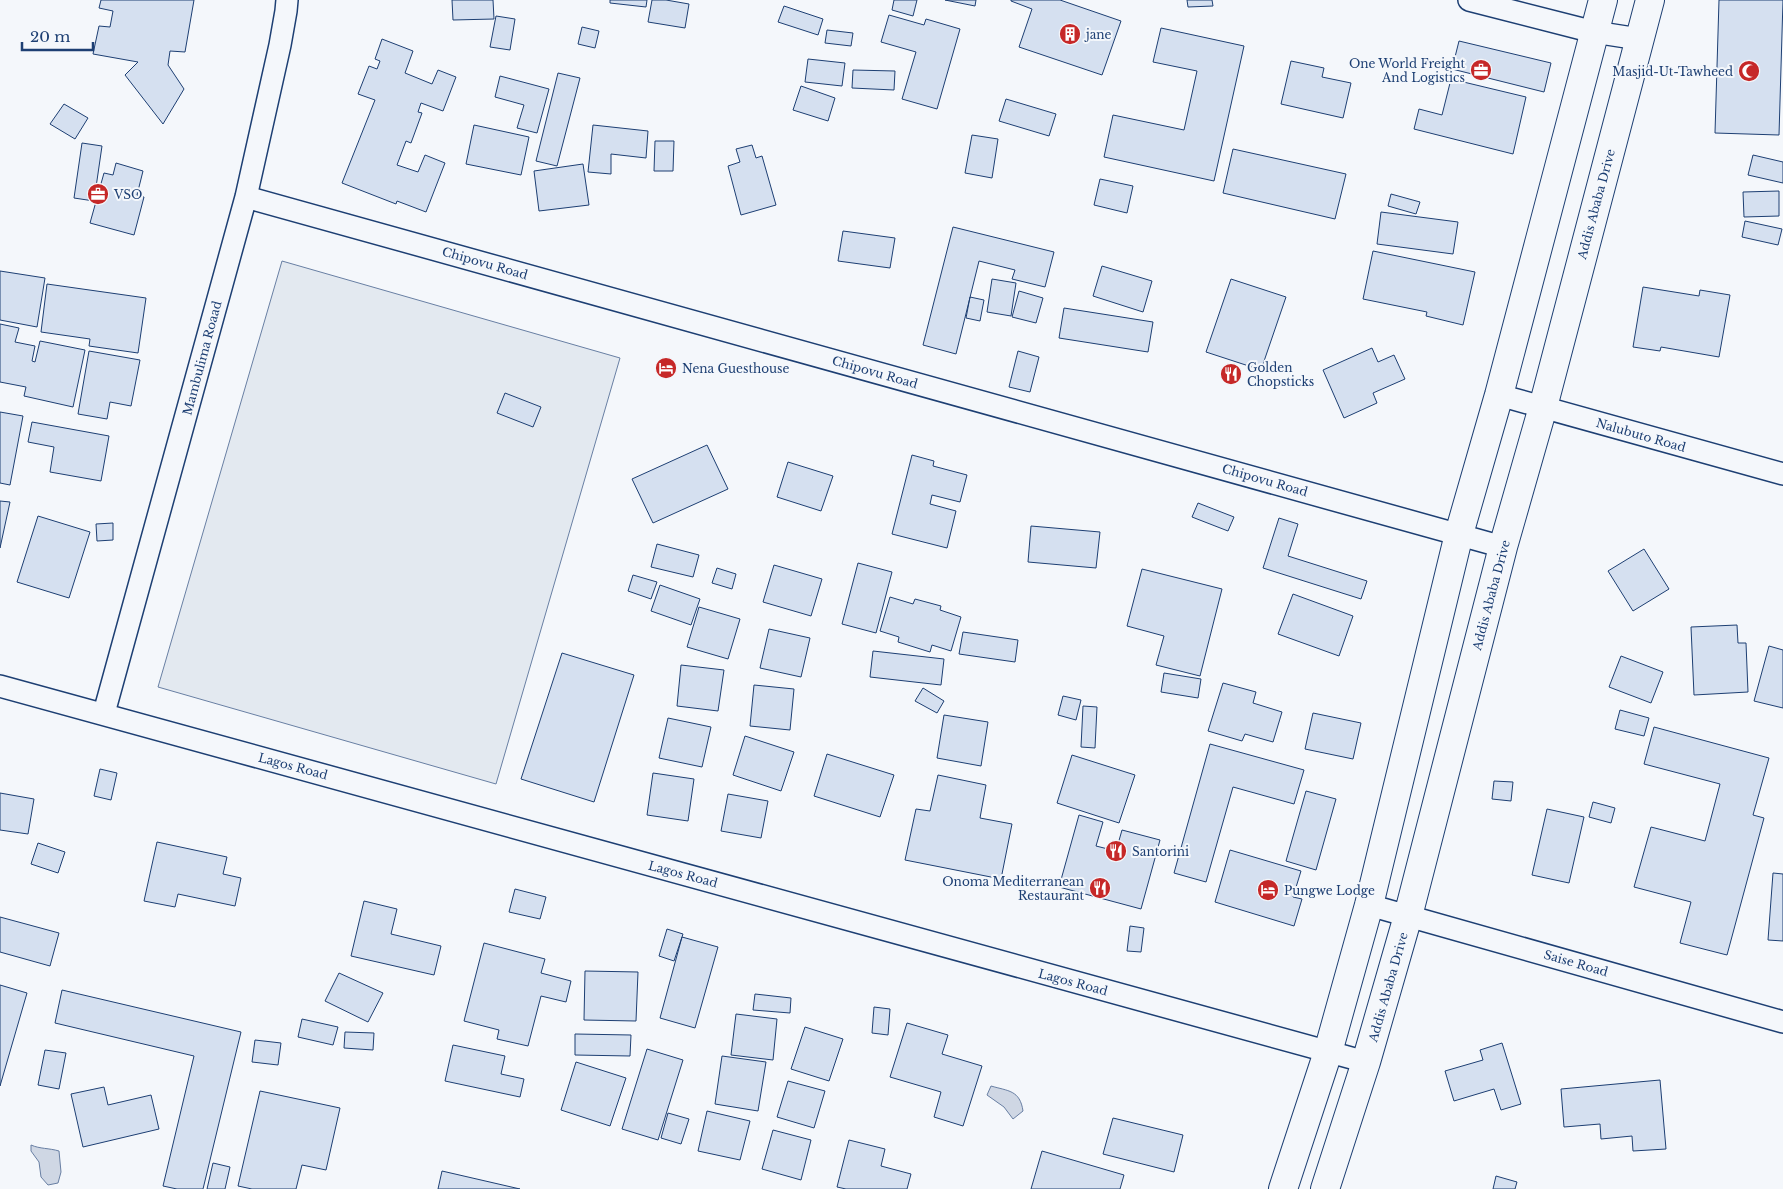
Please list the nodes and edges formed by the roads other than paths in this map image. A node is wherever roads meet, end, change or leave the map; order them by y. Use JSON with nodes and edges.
{"nodes":[{"id":1,"x":286,"y":0,"type":"edge"},
{"id":2,"x":1469,"y":0,"type":"edge"},
{"id":3,"x":1603,"y":0,"type":"edge"},
{"id":4,"x":1650,"y":0,"type":"edge"},
{"id":5,"x":1594,"y":32,"type":"junction"},
{"id":6,"x":1639,"y":38,"type":"junction"},
{"id":7,"x":246,"y":197,"type":"junction"},
{"id":8,"x":1499,"y":395,"type":"junction"},
{"id":9,"x":1543,"y":407,"type":"junction"},
{"id":10,"x":1783,"y":474,"type":"edge"},
{"id":11,"x":1459,"y":534,"type":"junction"},
{"id":12,"x":1503,"y":547,"type":"junction"},
{"id":13,"x":0,"y":686,"type":"edge"},
{"id":14,"x":104,"y":714,"type":"junction"},
{"id":15,"x":1369,"y":905,"type":"junction"},
{"id":16,"x":1408,"y":916,"type":"junction"},
{"id":17,"x":1783,"y":1022,"type":"edge"},
{"id":18,"x":1328,"y":1052,"type":"junction"},
{"id":19,"x":1366,"y":1062,"type":"junction"},
{"id":20,"x":1283,"y":1189,"type":"edge"},
{"id":21,"x":1325,"y":1189,"type":"edge"}],
"edges":[{"from":1,"to":7,"type":"street","name":"Mambulima Roaad"},
{"from":2,"to":5,"type":"street"},
{"from":3,"to":5,"type":"main road"},
{"from":4,"to":6,"type":"main road","name":"Addis Ababa Drive"},
{"from":5,"to":6,"type":"street"},
{"from":5,"to":8,"type":"main road"},
{"from":6,"to":9,"type":"main road","name":"Addis Ababa Drive"},
{"from":7,"to":11,"type":"street","name":"Chipovu Road"},
{"from":7,"to":14,"type":"street","name":"Mambulima Roaad"},
{"from":8,"to":9,"type":"street","name":"Nalubuto Road"},
{"from":8,"to":11,"type":"main road"},
{"from":9,"to":10,"type":"street","name":"Nalubuto Road"},
{"from":9,"to":12,"type":"main road","name":"Addis Ababa Drive"},
{"from":11,"to":12,"type":"street","name":"Chipovu Road"},
{"from":11,"to":15,"type":"main road"},
{"from":12,"to":16,"type":"main road","name":"Addis Ababa Drive"},
{"from":13,"to":14,"type":"street","name":"Lagos Road"},
{"from":14,"to":18,"type":"street","name":"Lagos Road"},
{"from":15,"to":16,"type":"street","name":"Saise Road"},
{"from":15,"to":18,"type":"main road"},
{"from":16,"to":17,"type":"street","name":"Saise Road"},
{"from":16,"to":19,"type":"main road","name":"Addis Ababa Drive"},
{"from":18,"to":19,"type":"street","name":"Lagos Road"},
{"from":18,"to":20,"type":"main road"},
{"from":19,"to":21,"type":"main road","name":"Addis Ababa Drive"}]}
